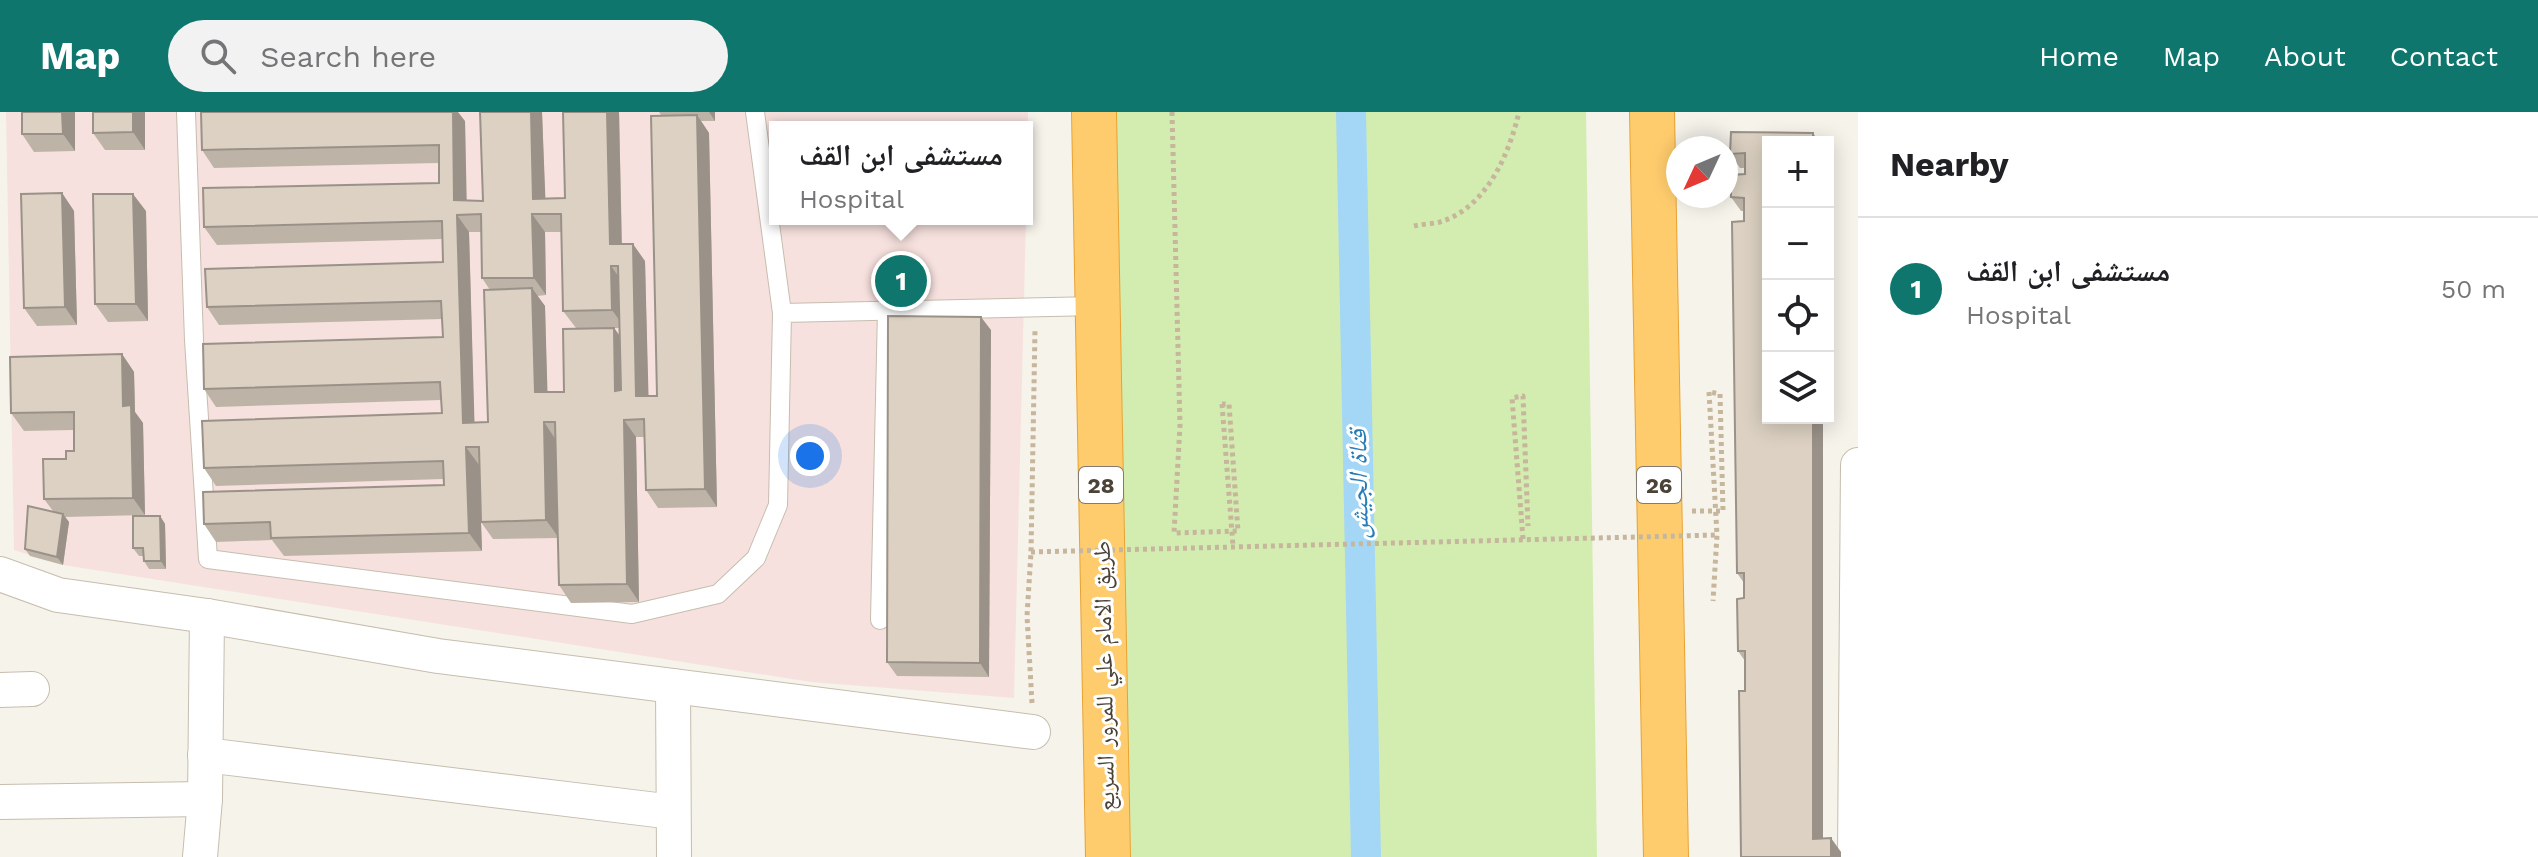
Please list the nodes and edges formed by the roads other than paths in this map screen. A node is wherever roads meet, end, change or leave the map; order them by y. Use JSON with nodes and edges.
{"nodes":[{"id":1,"x":186,"y":112,"type":"edge"},
{"id":2,"x":755,"y":112,"type":"edge"},
{"id":3,"x":1094,"y":112,"type":"edge"},
{"id":4,"x":1652,"y":112,"type":"edge"},
{"id":5,"x":769,"y":216,"type":"edge"},
{"id":6,"x":770,"y":225,"type":"edge"},
{"id":7,"x":1097,"y":306,"type":"junction"},
{"id":8,"x":887,"y":310,"type":"junction"},
{"id":9,"x":782,"y":313,"type":"junction"},
{"id":10,"x":1858,"y":465,"type":"edge"},
{"id":11,"x":0,"y":574,"type":"edge"},
{"id":12,"x":207,"y":616,"type":"junction"},
{"id":13,"x":880,"y":620,"type":"dead end"},
{"id":14,"x":673,"y":686,"type":"junction"},
{"id":15,"x":1033,"y":732,"type":"road end"},
{"id":16,"x":205,"y":755,"type":"junction"},
{"id":17,"x":205,"y":799,"type":"junction"},
{"id":18,"x":0,"y":802,"type":"edge"},
{"id":19,"x":673,"y":812,"type":"junction"},
{"id":20,"x":200,"y":857,"type":"edge"},
{"id":21,"x":674,"y":857,"type":"edge"},
{"id":22,"x":1108,"y":857,"type":"edge"},
{"id":23,"x":1666,"y":857,"type":"edge"},
{"id":24,"x":1855,"y":857,"type":"edge"}],
"edges":[{"from":1,"to":9,"type":"lane"},
{"from":2,"to":5,"type":"lane"},
{"from":3,"to":7,"type":"highway","name":"طريق الامام علي للمرور السريع","number":"28"},
{"from":4,"to":23,"type":"highway","number":"26"},
{"from":6,"to":9,"type":"lane"},
{"from":7,"to":8,"type":"lane"},
{"from":7,"to":22,"type":"highway","name":"طريق الامام علي للمرور السريع","number":"28"},
{"from":8,"to":9,"type":"lane"},
{"from":8,"to":13,"type":"lane"},
{"from":10,"to":24,"type":"street"},
{"from":11,"to":12,"type":"street"},
{"from":12,"to":14,"type":"street"},
{"from":12,"to":16,"type":"street"},
{"from":14,"to":15,"type":"street"},
{"from":14,"to":19,"type":"street"},
{"from":16,"to":17,"type":"street"},
{"from":16,"to":19,"type":"street"},
{"from":17,"to":18,"type":"street"},
{"from":17,"to":20,"type":"street"},
{"from":19,"to":21,"type":"street"}]}
